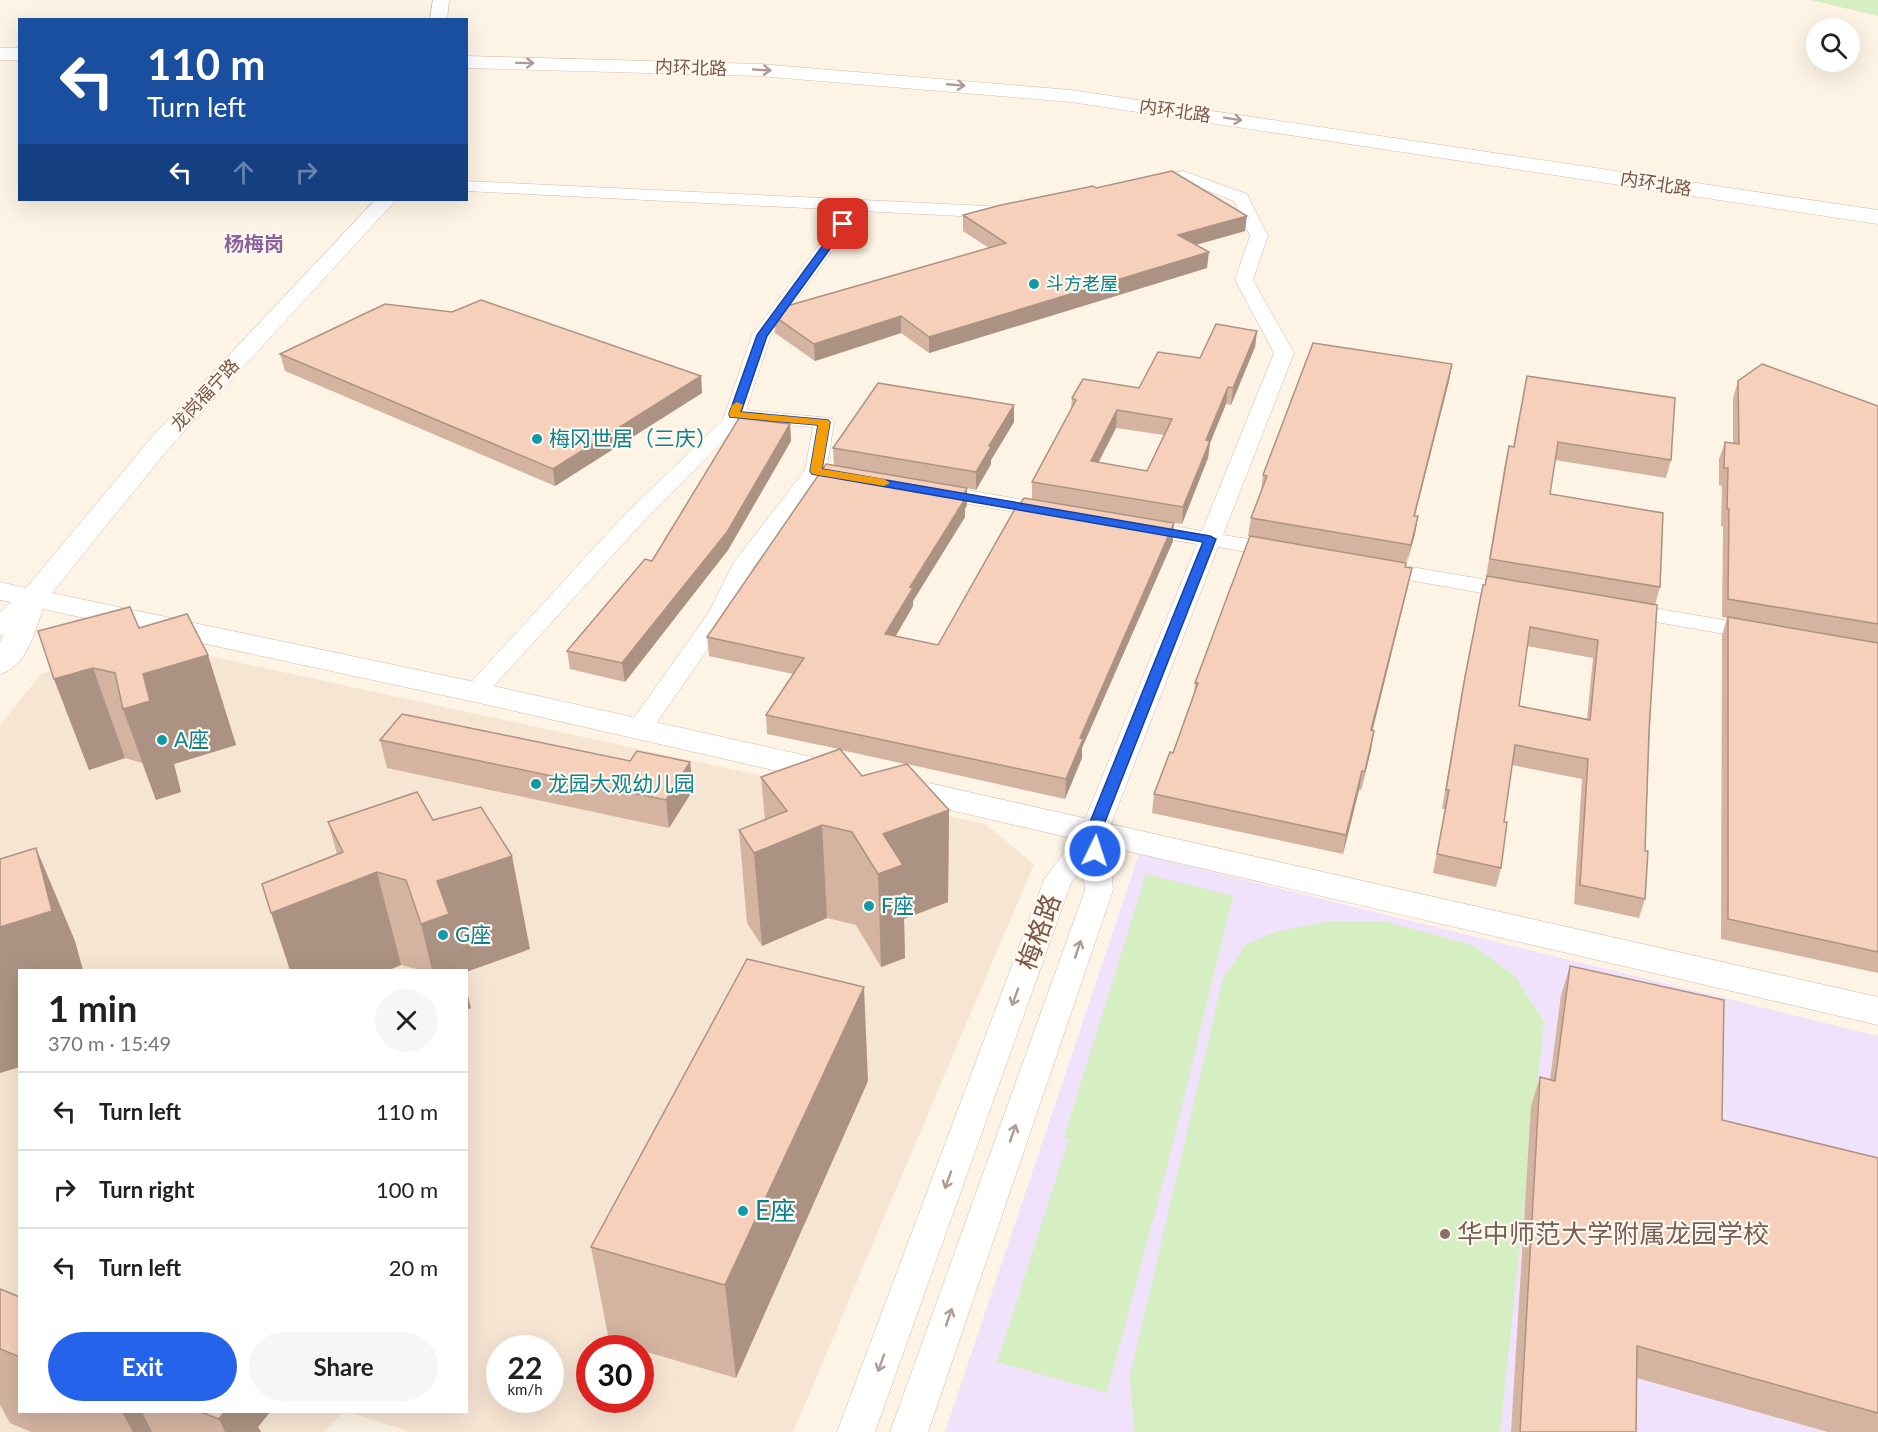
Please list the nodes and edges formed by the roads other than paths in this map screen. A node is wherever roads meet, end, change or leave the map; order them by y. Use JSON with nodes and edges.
{"nodes":[{"id":1,"x":441,"y":0,"type":"edge"},
{"id":2,"x":457,"y":0,"type":"edge"},
{"id":3,"x":438,"y":18,"type":"edge"},
{"id":4,"x":454,"y":18,"type":"edge"},
{"id":5,"x":0,"y":39,"type":"edge"},
{"id":6,"x":18,"y":40,"type":"edge"},
{"id":7,"x":468,"y":47,"type":"edge"},
{"id":8,"x":0,"y":54,"type":"edge"},
{"id":9,"x":18,"y":54,"type":"edge"},
{"id":10,"x":468,"y":62,"type":"edge"},
{"id":11,"x":468,"y":186,"type":"edge"},
{"id":12,"x":1126,"y":187,"type":"edge"},
{"id":13,"x":385,"y":201,"type":"edge"},
{"id":14,"x":1878,"y":201,"type":"edge"},
{"id":15,"x":857,"y":205,"type":"junction"},
{"id":16,"x":1023,"y":208,"type":"edge"},
{"id":17,"x":1878,"y":218,"type":"edge"},
{"id":18,"x":734,"y":414,"type":"junction"},
{"id":19,"x":816,"y":471,"type":"junction"},
{"id":20,"x":872,"y":481,"type":"edge"},
{"id":21,"x":906,"y":487,"type":"edge"},
{"id":22,"x":1075,"y":516,"type":"edge"},
{"id":23,"x":1120,"y":524,"type":"edge"},
{"id":24,"x":1210,"y":539,"type":"junction"},
{"id":25,"x":1302,"y":555,"type":"edge"},
{"id":26,"x":1360,"y":565,"type":"edge"},
{"id":27,"x":0,"y":591,"type":"edge"},
{"id":28,"x":1534,"y":595,"type":"edge"},
{"id":29,"x":33,"y":598,"type":"junction"},
{"id":30,"x":1605,"y":607,"type":"edge"},
{"id":31,"x":0,"y":627,"type":"edge"},
{"id":32,"x":1777,"y":636,"type":"edge"},
{"id":33,"x":0,"y":665,"type":"edge"},
{"id":34,"x":475,"y":692,"type":"junction"},
{"id":35,"x":639,"y":729,"type":"junction"},
{"id":36,"x":1094,"y":832,"type":"junction"},
{"id":37,"x":1878,"y":1011,"type":"edge"},
{"id":38,"x":856,"y":1432,"type":"edge"},
{"id":39,"x":909,"y":1432,"type":"edge"}],
"edges":[{"from":1,"to":3,"type":"street"},
{"from":2,"to":4,"type":"street"},
{"from":5,"to":6,"type":"main road"},
{"from":7,"to":14,"type":"main road","name":"内环北路"},
{"from":8,"to":9,"type":"main road"},
{"from":10,"to":17,"type":"main road","name":"内环北路","one_way":true},
{"from":11,"to":15,"type":"street"},
{"from":12,"to":24,"type":"street"},
{"from":13,"to":29,"type":"street","name":"龙岗福宁路"},
{"from":15,"to":16,"type":"street"},
{"from":15,"to":18,"type":"street"},
{"from":18,"to":19,"type":"street"},
{"from":18,"to":34,"type":"street"},
{"from":19,"to":20,"type":"street"},
{"from":19,"to":35,"type":"street"},
{"from":21,"to":22,"type":"street"},
{"from":23,"to":24,"type":"street"},
{"from":24,"to":25,"type":"street"},
{"from":24,"to":36,"type":"street"},
{"from":26,"to":28,"type":"street"},
{"from":27,"to":29,"type":"street"},
{"from":29,"to":31,"type":"street","name":"龙岗福宁路"},
{"from":29,"to":33,"type":"street","name":"龙岗福宁路"},
{"from":29,"to":34,"type":"street"},
{"from":30,"to":32,"type":"street"},
{"from":34,"to":35,"type":"street"},
{"from":35,"to":36,"type":"street"},
{"from":36,"to":37,"type":"street"},
{"from":36,"to":38,"type":"street","name":"梅格路","one_way":true},
{"from":39,"to":36,"type":"street","name":"梅格路","one_way":true}]}
